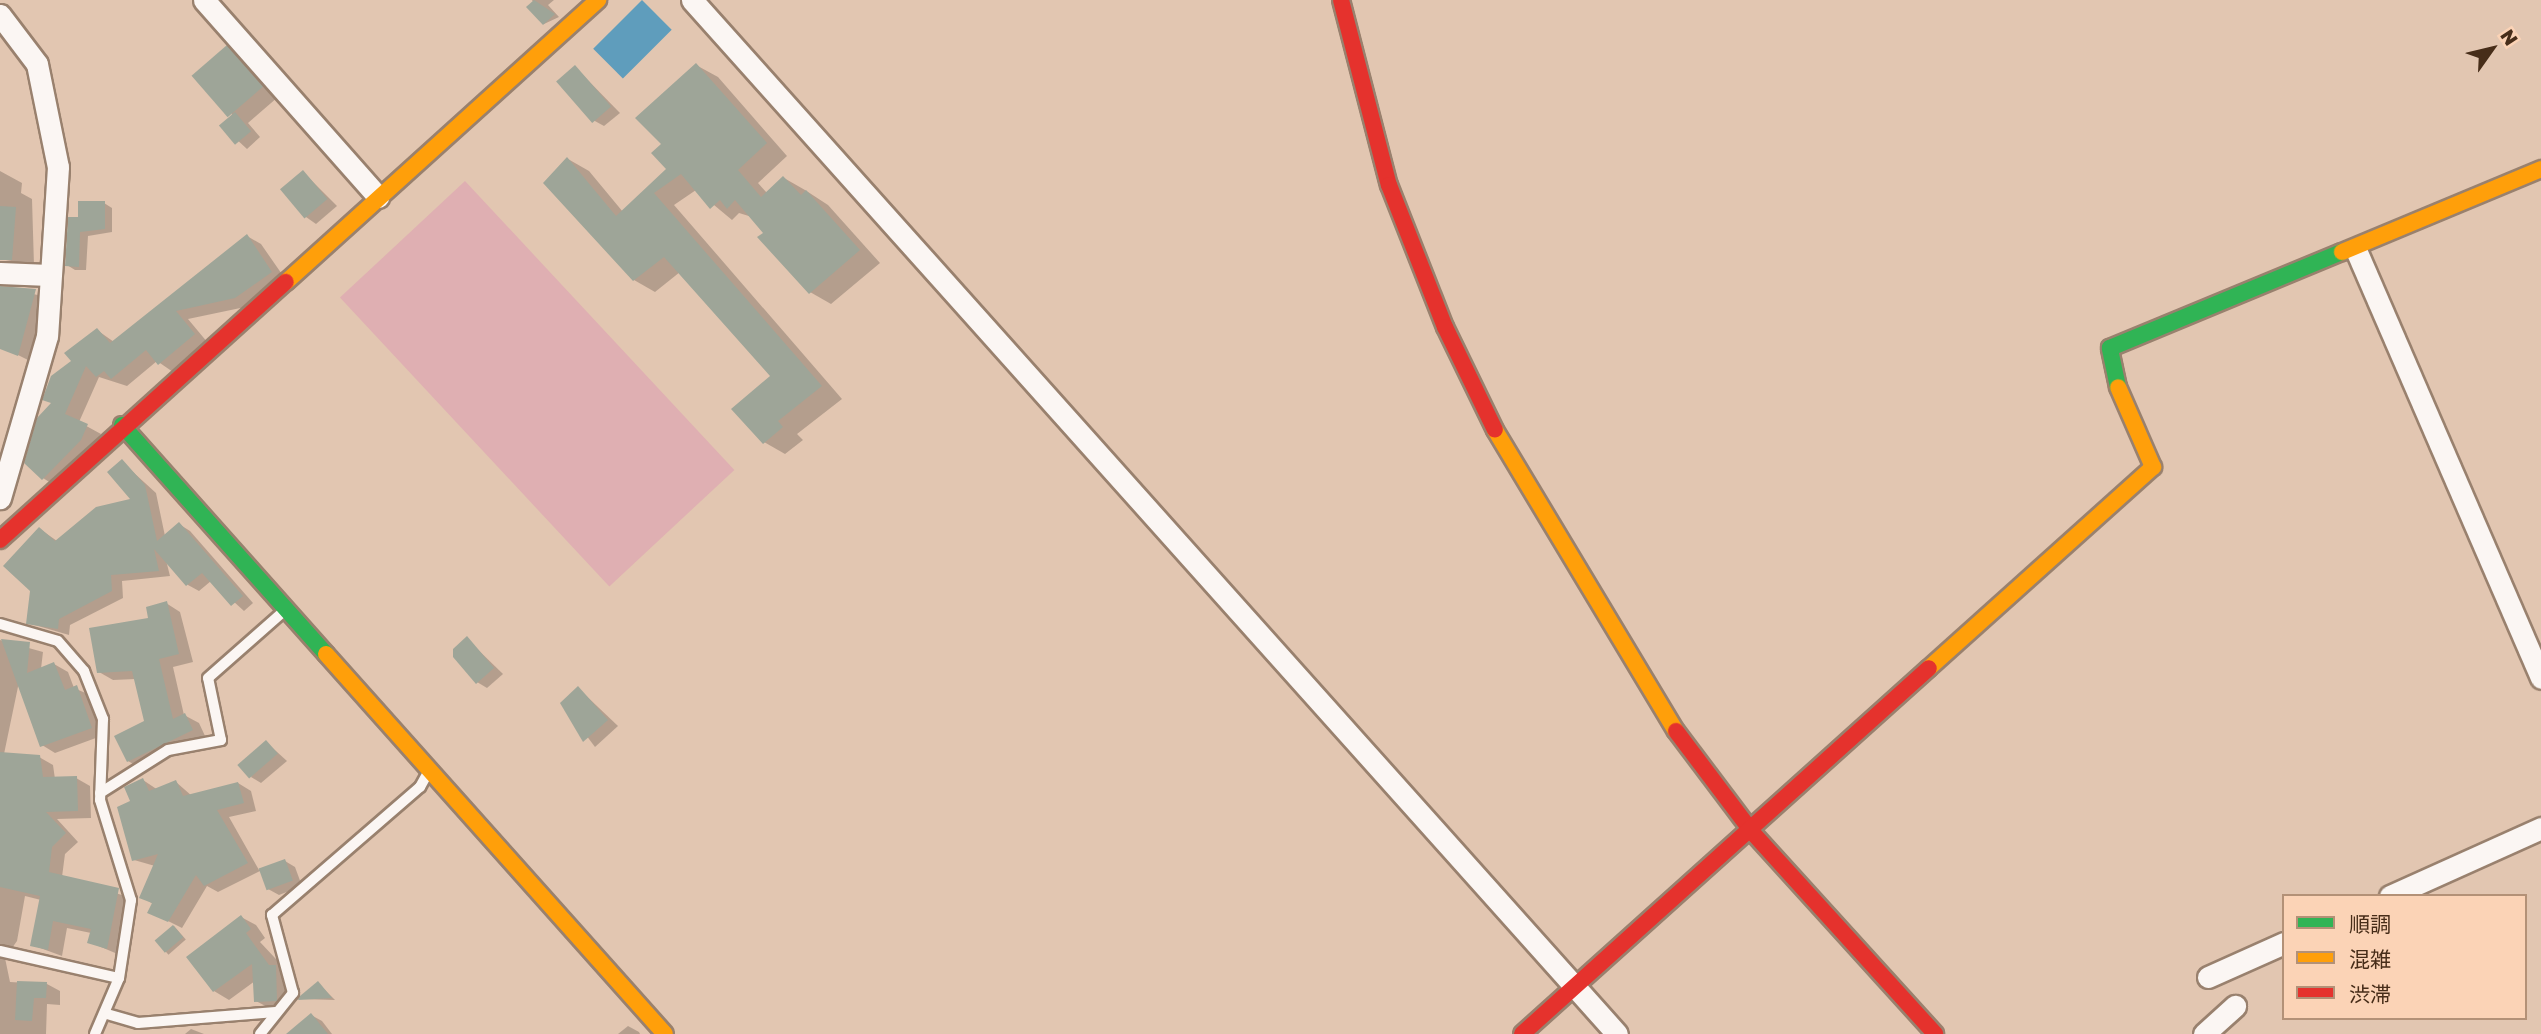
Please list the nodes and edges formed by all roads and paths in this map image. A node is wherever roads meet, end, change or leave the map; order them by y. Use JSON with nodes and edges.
{"nodes":[{"id":1,"x":204,"y":0,"type":"edge"},
{"id":2,"x":598,"y":0,"type":"edge"},
{"id":3,"x":692,"y":0,"type":"edge"},
{"id":4,"x":1341,"y":0,"type":"edge"},
{"id":5,"x":0,"y":15,"type":"edge"},
{"id":6,"x":2541,"y":169,"type":"edge"},
{"id":7,"x":378,"y":197,"type":"junction"},
{"id":8,"x":2356,"y":250,"type":"junction"},
{"id":9,"x":0,"y":272,"type":"edge"},
{"id":10,"x":50,"y":275,"type":"junction"},
{"id":11,"x":122,"y":425,"type":"junction"},
{"id":12,"x":0,"y":498,"type":"edge"},
{"id":13,"x":0,"y":540,"type":"edge"},
{"id":14,"x":286,"y":609,"type":"junction"},
{"id":15,"x":0,"y":624,"type":"edge"},
{"id":16,"x":2541,"y":678,"type":"edge"},
{"id":17,"x":430,"y":769,"type":"junction"},
{"id":18,"x":100,"y":793,"type":"junction"},
{"id":19,"x":2541,"y":828,"type":"edge"},
{"id":20,"x":1752,"y":832,"type":"junction"},
{"id":21,"x":2394,"y":894,"type":"edge"},
{"id":22,"x":2282,"y":944,"type":"edge"},
{"id":23,"x":0,"y":951,"type":"edge"},
{"id":24,"x":2208,"y":977,"type":"dead end"},
{"id":25,"x":119,"y":978,"type":"junction"},
{"id":26,"x":1574,"y":987,"type":"junction"},
{"id":27,"x":2235,"y":1006,"type":"dead end"},
{"id":28,"x":276,"y":1012,"type":"junction"},
{"id":29,"x":107,"y":1014,"type":"junction"},
{"id":30,"x":95,"y":1034,"type":"edge"},
{"id":31,"x":260,"y":1034,"type":"edge"},
{"id":32,"x":666,"y":1034,"type":"edge"},
{"id":33,"x":1522,"y":1034,"type":"edge"},
{"id":34,"x":1617,"y":1034,"type":"edge"},
{"id":35,"x":1935,"y":1034,"type":"edge"},
{"id":36,"x":2204,"y":1034,"type":"edge"}],
"edges":[{"from":1,"to":7,"type":"street"},
{"from":2,"to":7,"type":"street"},
{"from":3,"to":26,"type":"street"},
{"from":4,"to":20,"type":"street"},
{"from":5,"to":10,"type":"street"},
{"from":6,"to":8,"type":"street"},
{"from":7,"to":11,"type":"street"},
{"from":8,"to":16,"type":"street"},
{"from":8,"to":20,"type":"street"},
{"from":9,"to":10,"type":"street"},
{"from":10,"to":12,"type":"street"},
{"from":11,"to":13,"type":"street"},
{"from":11,"to":14,"type":"street"},
{"from":14,"to":17,"type":"street"},
{"from":14,"to":18,"type":"lane"},
{"from":15,"to":18,"type":"lane"},
{"from":17,"to":28,"type":"lane"},
{"from":17,"to":32,"type":"street"},
{"from":18,"to":25,"type":"lane"},
{"from":19,"to":21,"type":"street"},
{"from":20,"to":26,"type":"street"},
{"from":20,"to":35,"type":"street"},
{"from":22,"to":24,"type":"street"},
{"from":23,"to":25,"type":"lane"},
{"from":25,"to":29,"type":"lane"},
{"from":26,"to":33,"type":"street"},
{"from":26,"to":34,"type":"street"},
{"from":27,"to":36,"type":"street"},
{"from":28,"to":29,"type":"lane"},
{"from":28,"to":31,"type":"lane"},
{"from":29,"to":30,"type":"lane"}]}
